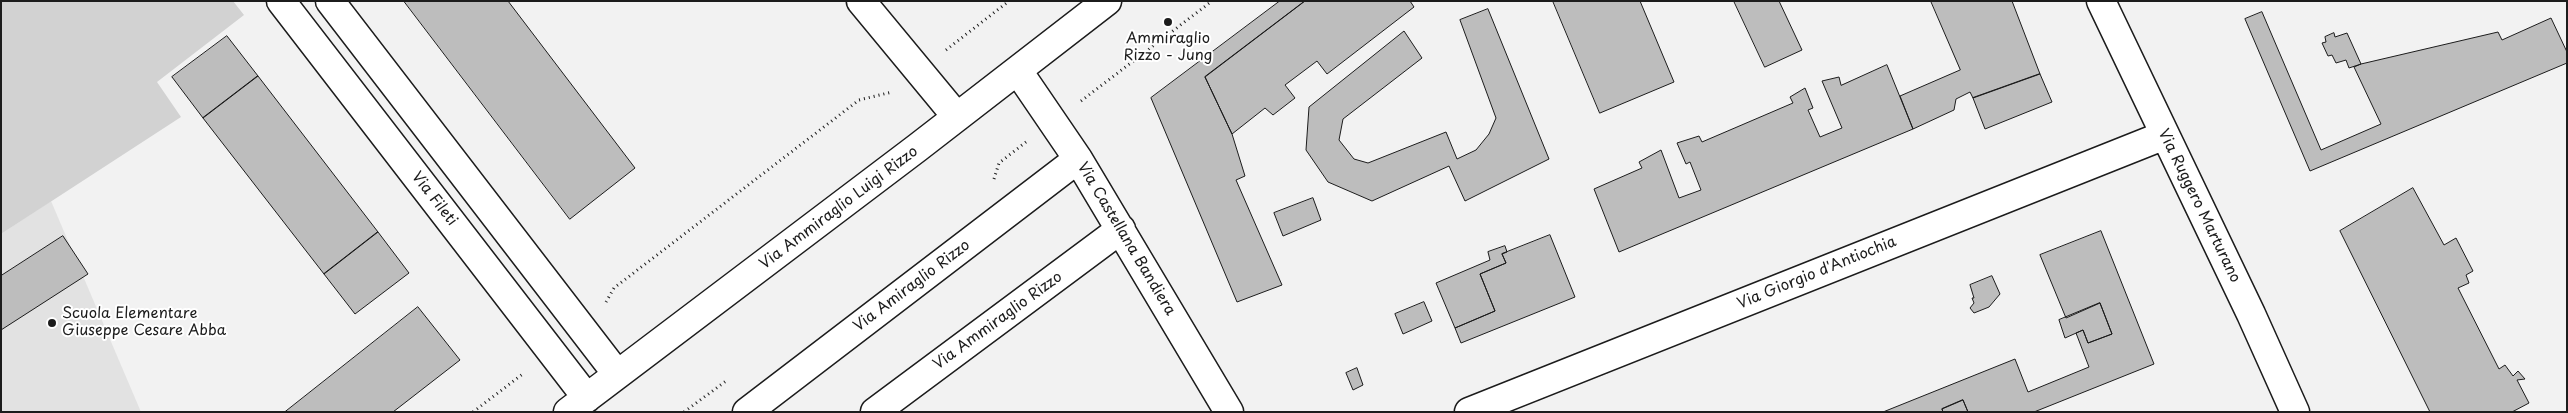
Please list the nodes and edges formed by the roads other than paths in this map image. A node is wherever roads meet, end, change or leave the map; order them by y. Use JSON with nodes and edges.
{"nodes":[{"id":1,"x":281,"y":1,"type":"edge"},
{"id":2,"x":330,"y":1,"type":"edge"},
{"id":3,"x":861,"y":1,"type":"edge"},
{"id":4,"x":1107,"y":1,"type":"edge"},
{"id":5,"x":2101,"y":1,"type":"edge"},
{"id":6,"x":1018,"y":71,"type":"junction"},
{"id":7,"x":957,"y":117,"type":"junction"},
{"id":8,"x":2165,"y":135,"type":"junction"},
{"id":9,"x":1078,"y":159,"type":"junction"},
{"id":10,"x":1121,"y":229,"type":"junction"},
{"id":11,"x":617,"y":374,"type":"junction"},
{"id":12,"x":577,"y":405,"type":"edge"},
{"id":13,"x":747,"y":412,"type":"edge"},
{"id":14,"x":874,"y":412,"type":"edge"},
{"id":15,"x":1229,"y":412,"type":"edge"},
{"id":16,"x":1469,"y":412,"type":"edge"},
{"id":17,"x":2295,"y":412,"type":"edge"}],
"edges":[{"from":1,"to":12,"type":"street","name":"Via Fileti"},
{"from":2,"to":11,"type":"street"},
{"from":3,"to":7,"type":"street"},
{"from":4,"to":6,"type":"street","name":"Via Ammiraglio Luigi Rizzo"},
{"from":5,"to":8,"type":"street","name":"Via Ruggero Marturano"},
{"from":6,"to":7,"type":"street","name":"Via Ammiraglio Luigi Rizzo"},
{"from":6,"to":9,"type":"street","name":"Via Castellana Bandiera"},
{"from":7,"to":11,"type":"street","name":"Via Ammiraglio Luigi Rizzo"},
{"from":8,"to":16,"type":"street","name":"Via Giorgio d'Antiochia"},
{"from":8,"to":17,"type":"street","name":"Via Ruggero Marturano"},
{"from":9,"to":10,"type":"street","name":"Via Castellana Bandiera"},
{"from":9,"to":13,"type":"street","name":"Via Amiraglio Rizzo"},
{"from":10,"to":14,"type":"street","name":"Via Ammiraglio Rizzo"},
{"from":10,"to":15,"type":"street","name":"Via Castellana Bandiera"},
{"from":11,"to":12,"type":"street","name":"Via Ammiraglio Luigi Rizzo"}]}
